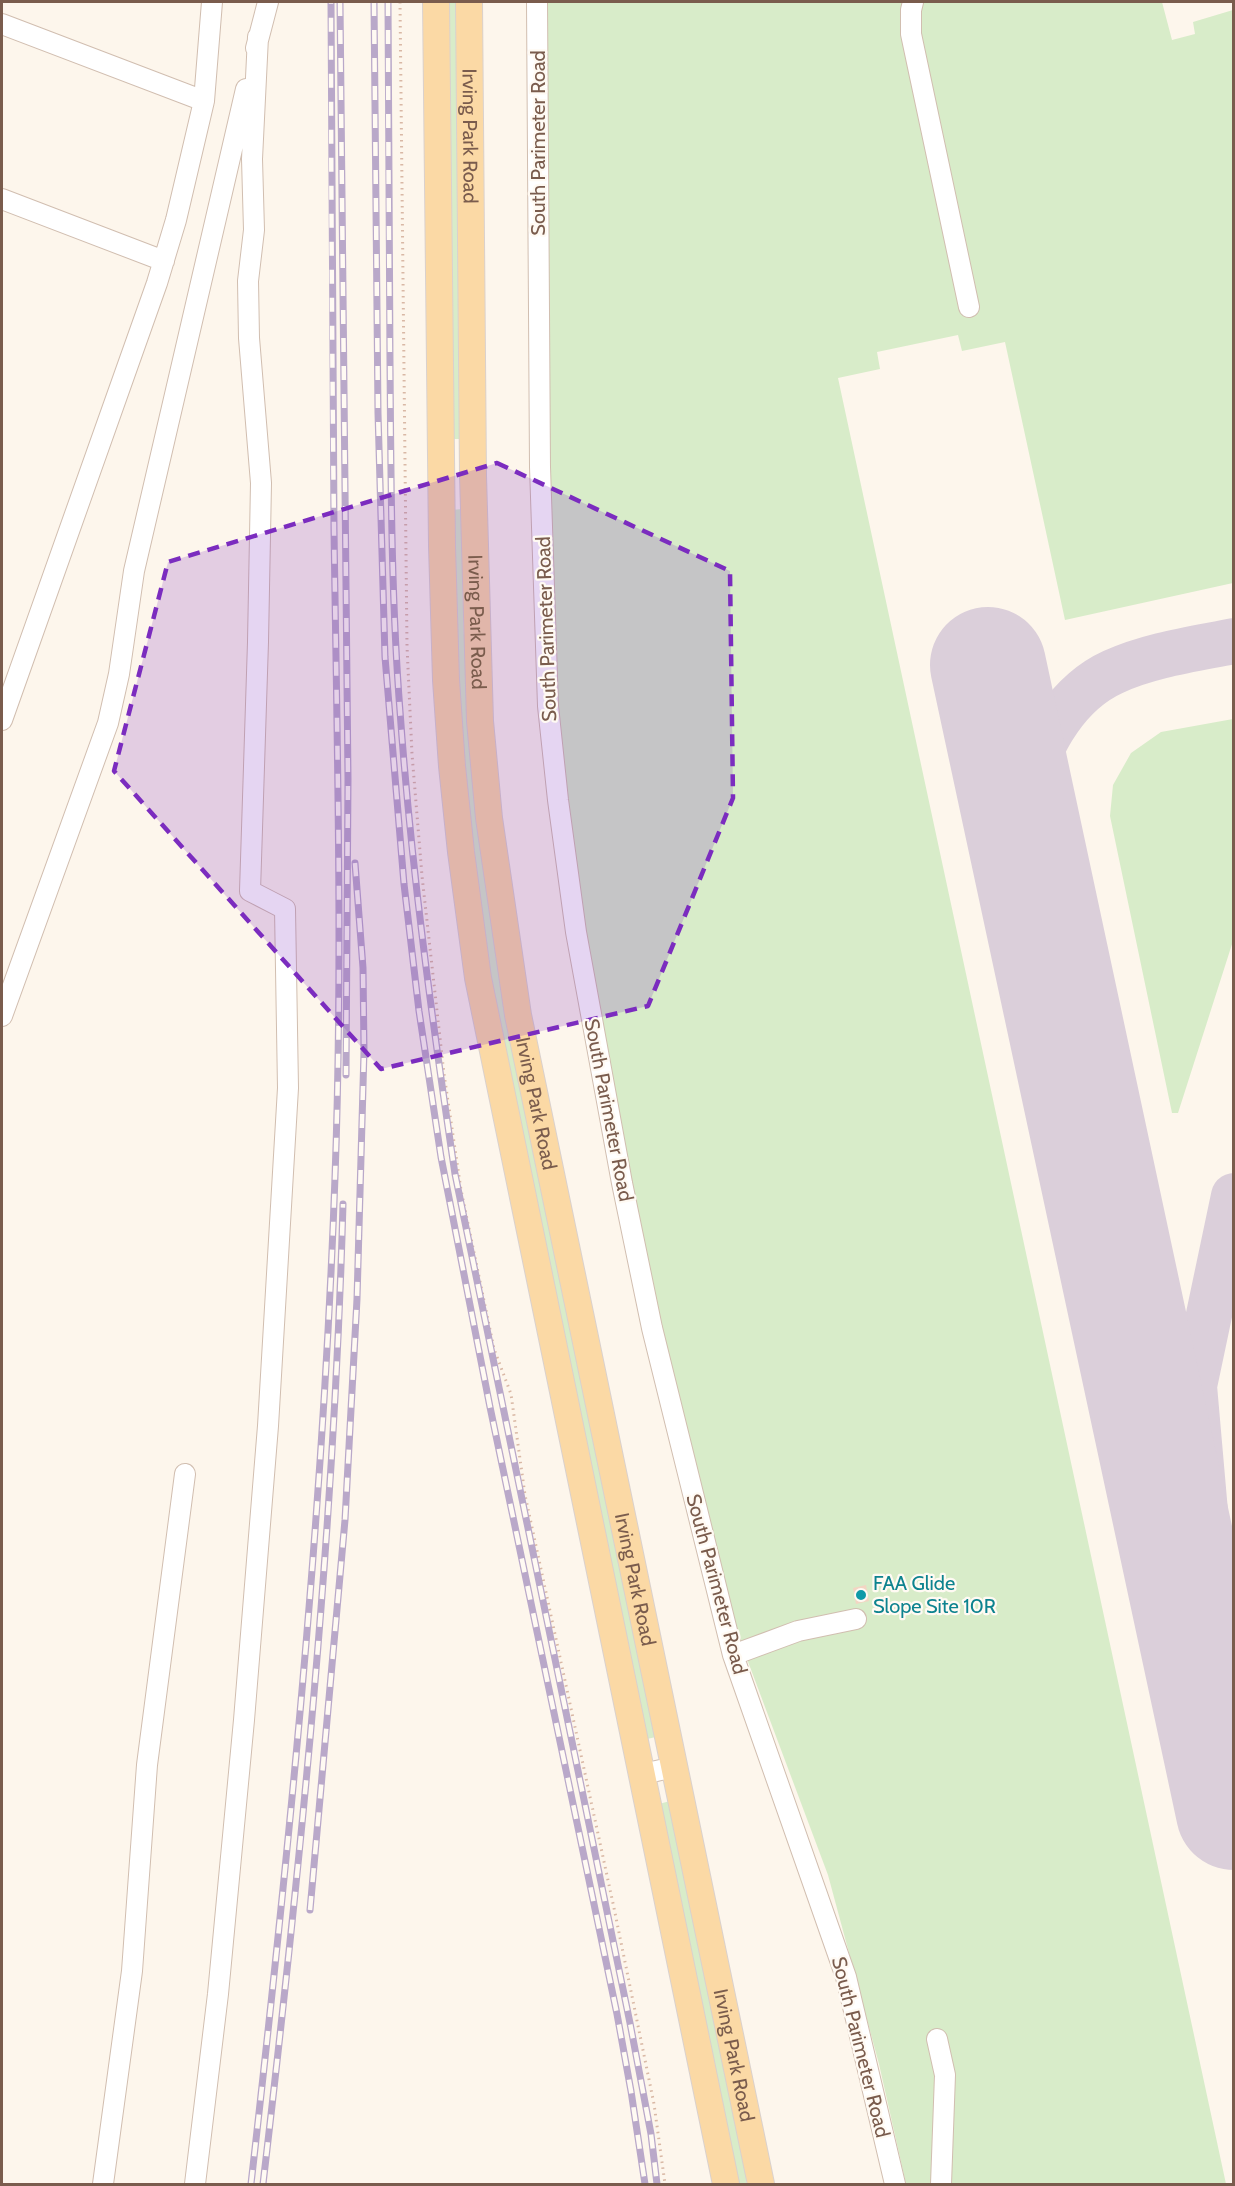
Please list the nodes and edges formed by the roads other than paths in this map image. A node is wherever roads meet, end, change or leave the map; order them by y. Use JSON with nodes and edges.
{"nodes":[{"id":1,"x":212,"y":2,"type":"edge"},
{"id":2,"x":268,"y":2,"type":"edge"},
{"id":3,"x":436,"y":2,"type":"edge"},
{"id":4,"x":469,"y":2,"type":"edge"},
{"id":5,"x":537,"y":2,"type":"edge"},
{"id":6,"x":913,"y":2,"type":"edge"},
{"id":7,"x":2,"y":24,"type":"edge"},
{"id":8,"x":258,"y":37,"type":"junction"},
{"id":9,"x":204,"y":101,"type":"junction"},
{"id":10,"x":2,"y":199,"type":"edge"},
{"id":11,"x":164,"y":261,"type":"junction"},
{"id":12,"x":969,"y":307,"type":"dead end"},
{"id":13,"x":441,"y":474,"type":"junction"},
{"id":14,"x":473,"y":475,"type":"junction"},
{"id":15,"x":2,"y":720,"type":"edge"},
{"id":16,"x":2,"y":1016,"type":"edge"},
{"id":17,"x":185,"y":1474,"type":"dead end"},
{"id":18,"x":856,"y":1619,"type":"dead end"},
{"id":19,"x":733,"y":1655,"type":"junction"},
{"id":20,"x":674,"y":1767,"type":"junction"},
{"id":21,"x":643,"y":1774,"type":"junction"},
{"id":22,"x":937,"y":2039,"type":"dead end"},
{"id":23,"x":103,"y":2184,"type":"edge"},
{"id":24,"x":195,"y":2184,"type":"edge"},
{"id":25,"x":726,"y":2184,"type":"edge"},
{"id":26,"x":761,"y":2184,"type":"edge"},
{"id":27,"x":895,"y":2184,"type":"edge"},
{"id":28,"x":940,"y":2184,"type":"edge"}],
"edges":[{"from":1,"to":9,"type":"lane"},
{"from":2,"to":8,"type":"lane"},
{"from":3,"to":13,"type":"main road","name":"Irving Park Road"},
{"from":4,"to":14,"type":"main road","name":"Irving Park Road"},
{"from":5,"to":19,"type":"lane","name":"South Parimeter Road"},
{"from":6,"to":12,"type":"lane"},
{"from":7,"to":9,"type":"lane"},
{"from":8,"to":16,"type":"lane"},
{"from":8,"to":24,"type":"lane"},
{"from":9,"to":11,"type":"lane"},
{"from":10,"to":11,"type":"lane"},
{"from":11,"to":15,"type":"lane"},
{"from":13,"to":14,"type":"lane"},
{"from":13,"to":21,"type":"main road","name":"Irving Park Road"},
{"from":14,"to":20,"type":"main road","name":"Irving Park Road"},
{"from":17,"to":23,"type":"lane"},
{"from":18,"to":19,"type":"lane"},
{"from":19,"to":27,"type":"lane","name":"South Parimeter Road"},
{"from":20,"to":21,"type":"lane"},
{"from":20,"to":26,"type":"main road","name":"Irving Park Road"},
{"from":21,"to":25,"type":"main road","name":"Irving Park Road"},
{"from":22,"to":28,"type":"lane"}]}
